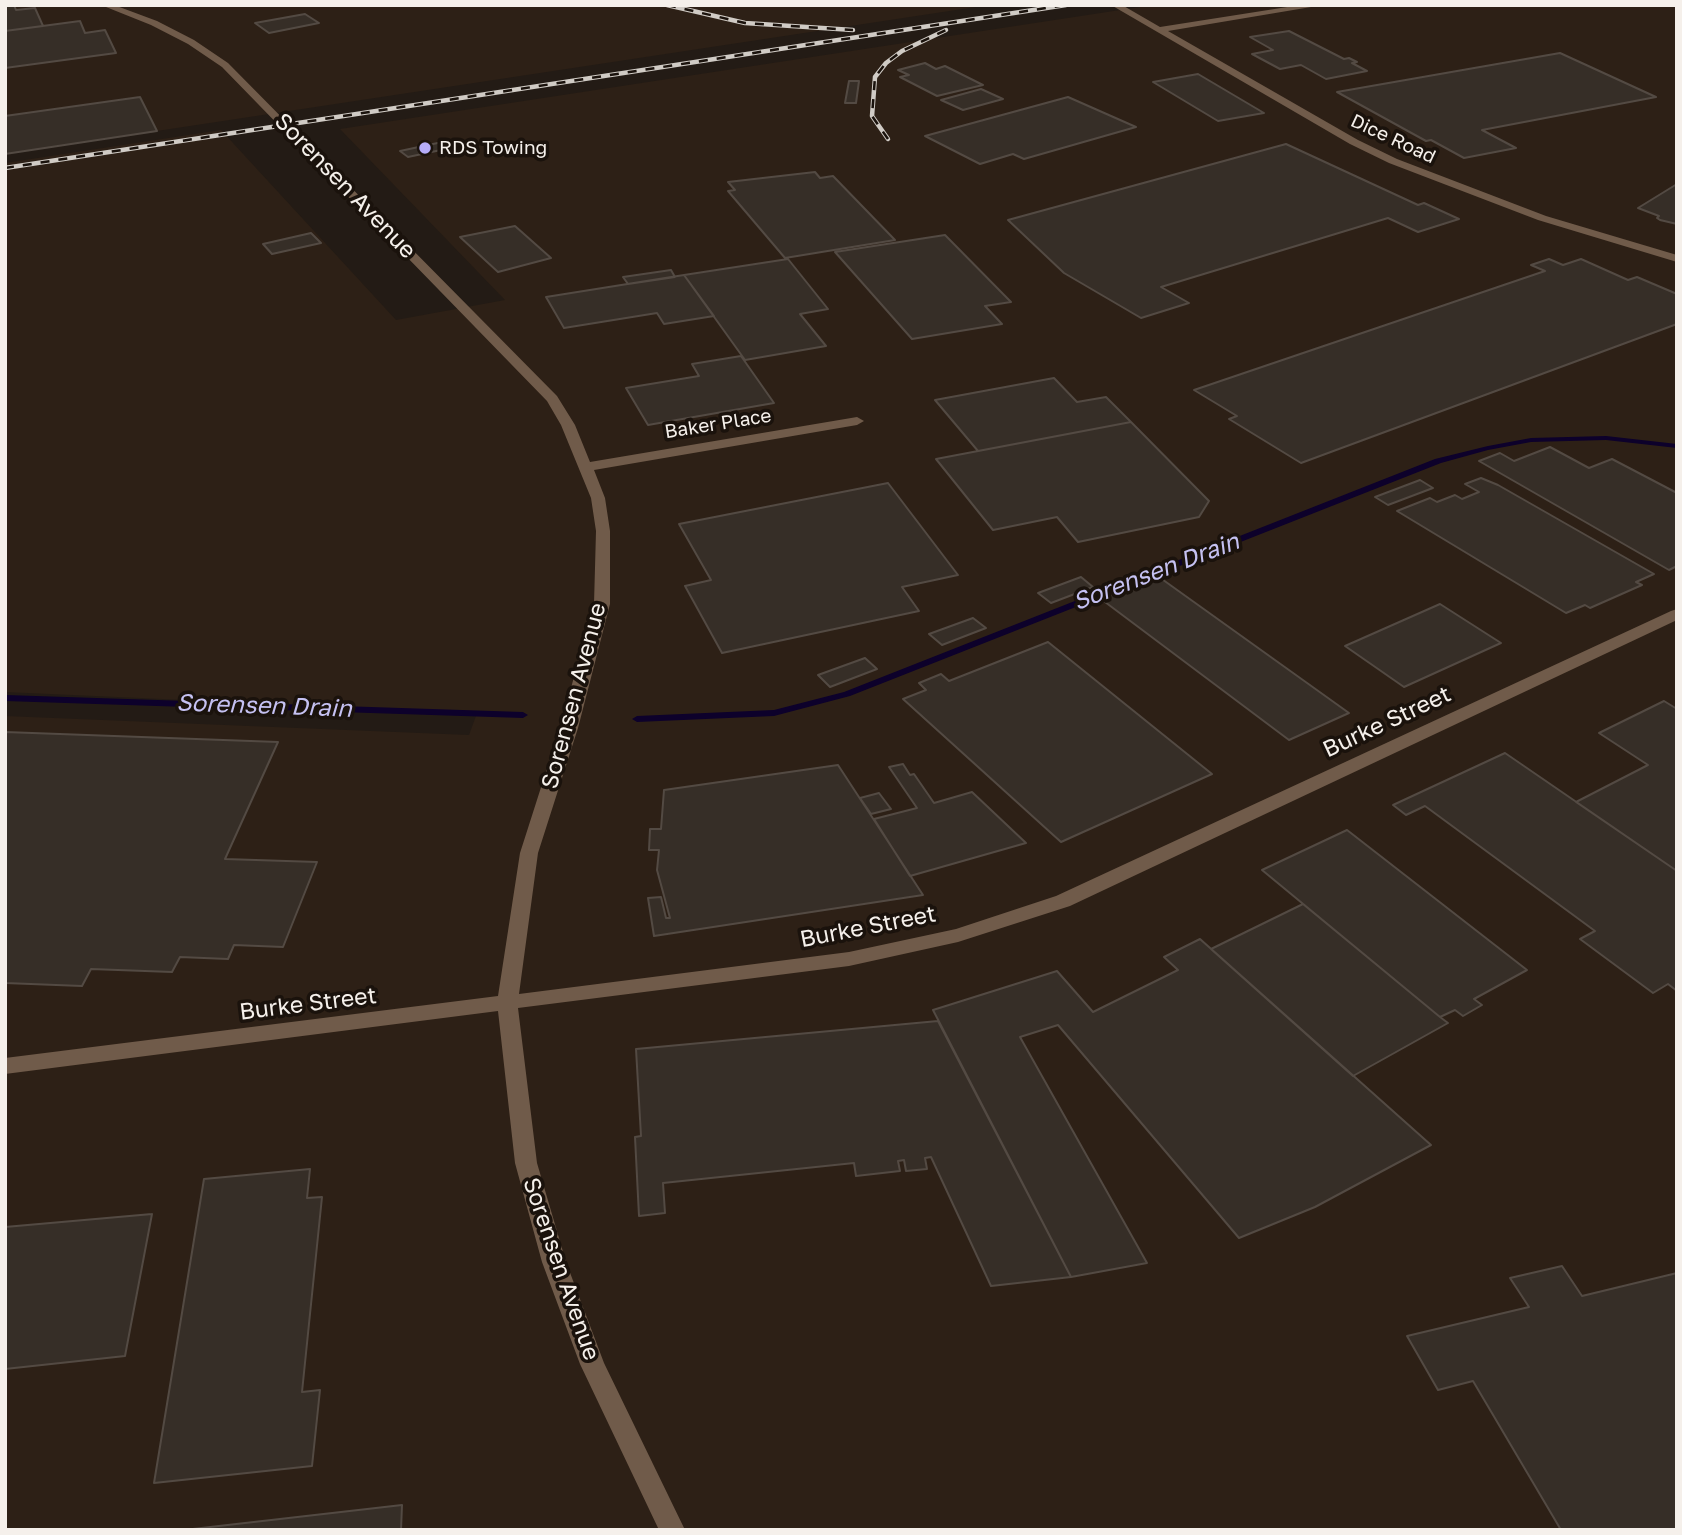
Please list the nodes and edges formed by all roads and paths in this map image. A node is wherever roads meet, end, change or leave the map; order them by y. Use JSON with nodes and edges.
{"nodes":[{"id":1,"x":106,"y":5,"type":"edge"},
{"id":2,"x":1115,"y":5,"type":"edge"},
{"id":3,"x":1319,"y":5,"type":"edge"},
{"id":4,"x":1158,"y":30,"type":"junction"},
{"id":5,"x":1677,"y":259,"type":"edge"},
{"id":6,"x":857,"y":421,"type":"dead end"},
{"id":7,"x":586,"y":467,"type":"junction"},
{"id":8,"x":1677,"y":614,"type":"edge"},
{"id":9,"x":507,"y":1004,"type":"junction"},
{"id":10,"x":5,"y":1066,"type":"edge"},
{"id":11,"x":672,"y":1530,"type":"edge"}],
"edges":[{"from":1,"to":7,"type":"street","name":"Sorensen Avenue"},
{"from":2,"to":4,"type":"street","name":"Dice Road"},
{"from":3,"to":4,"type":"street"},
{"from":4,"to":5,"type":"street","name":"Dice Road"},
{"from":6,"to":7,"type":"street","name":"Baker Place"},
{"from":7,"to":9,"type":"street","name":"Sorensen Avenue"},
{"from":8,"to":9,"type":"street","name":"Burke Street"},
{"from":9,"to":10,"type":"street","name":"Burke Street"},
{"from":9,"to":11,"type":"street","name":"Sorensen Avenue"}]}
